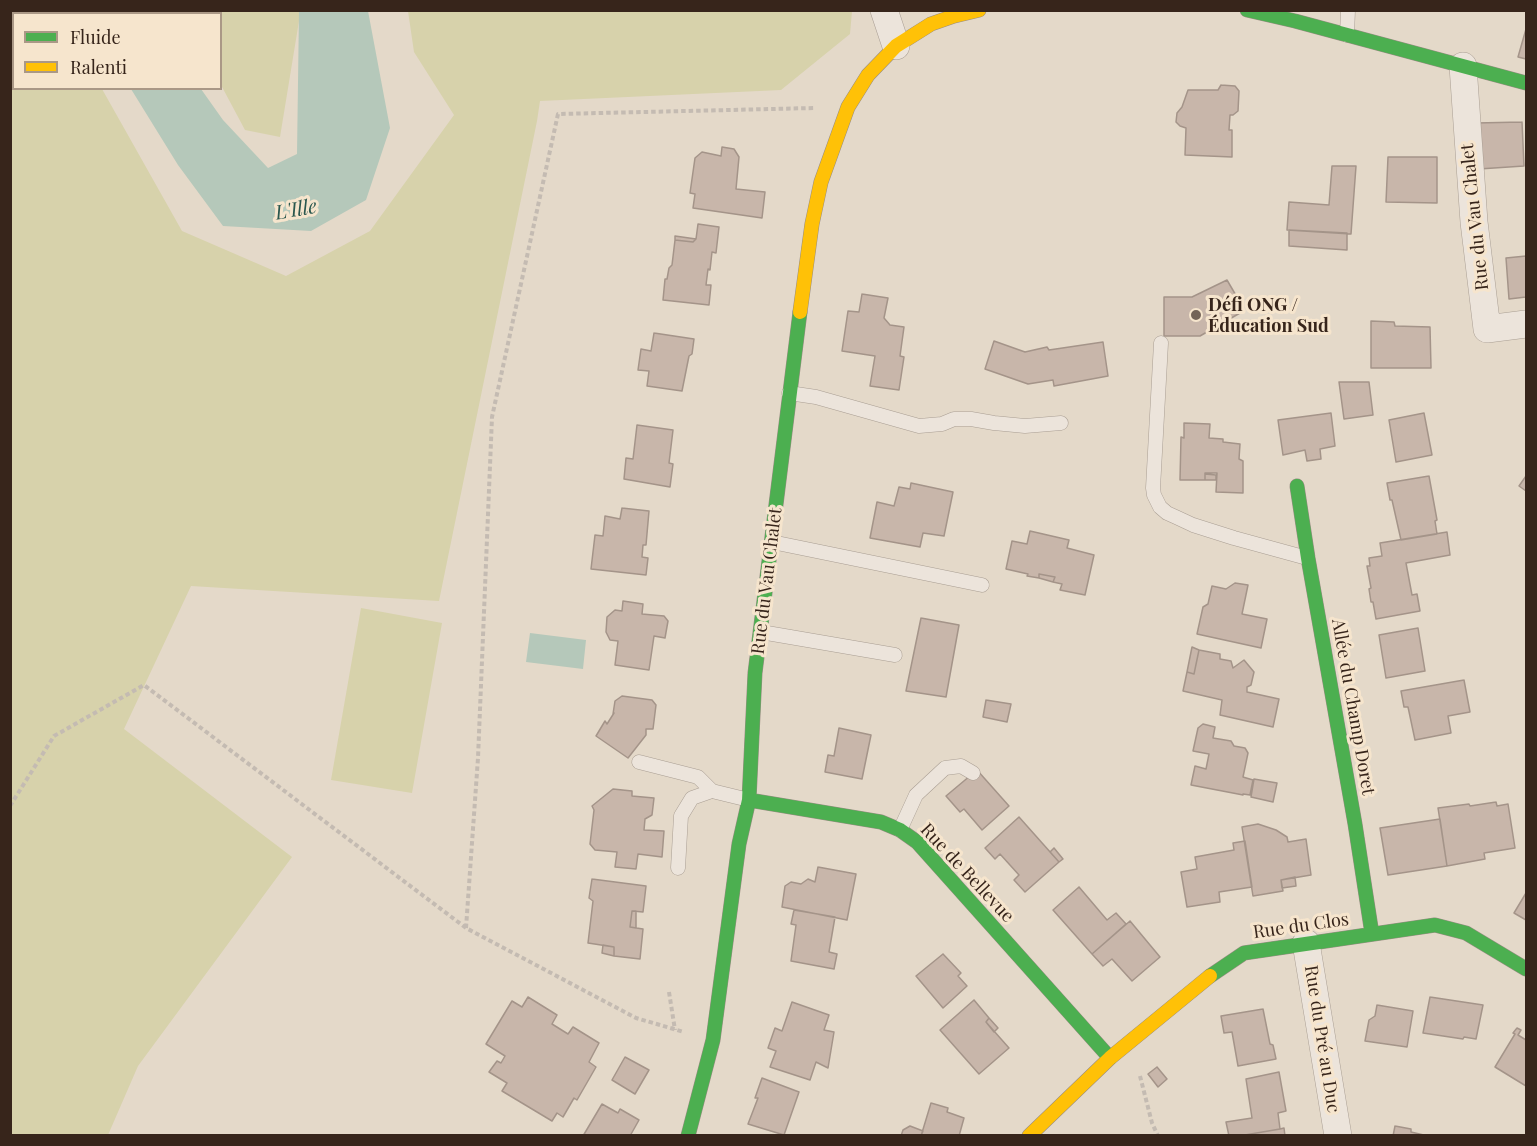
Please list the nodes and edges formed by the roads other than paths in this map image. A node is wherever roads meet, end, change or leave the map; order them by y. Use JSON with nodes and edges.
{"nodes":[{"id":1,"x":884,"y":10,"type":"edge"},
{"id":2,"x":979,"y":10,"type":"edge"},
{"id":3,"x":1247,"y":10,"type":"edge"},
{"id":4,"x":1348,"y":10,"type":"edge"},
{"id":5,"x":1347,"y":36,"type":"junction"},
{"id":6,"x":896,"y":46,"type":"junction"},
{"id":7,"x":1463,"y":66,"type":"junction"},
{"id":8,"x":1527,"y":82,"type":"edge"},
{"id":9,"x":1527,"y":324,"type":"edge"},
{"id":10,"x":1161,"y":343,"type":"dead end"},
{"id":11,"x":789,"y":393,"type":"junction"},
{"id":12,"x":1061,"y":423,"type":"dead end"},
{"id":13,"x":1297,"y":486,"type":"dead end"},
{"id":14,"x":772,"y":542,"type":"junction"},
{"id":15,"x":1308,"y":558,"type":"junction"},
{"id":16,"x":982,"y":585,"type":"dead end"},
{"id":17,"x":761,"y":632,"type":"junction"},
{"id":18,"x":895,"y":655,"type":"dead end"},
{"id":19,"x":639,"y":762,"type":"dead end"},
{"id":20,"x":974,"y":773,"type":"dead end"},
{"id":21,"x":712,"y":791,"type":"junction"},
{"id":22,"x":749,"y":800,"type":"junction"},
{"id":23,"x":900,"y":830,"type":"junction"},
{"id":24,"x":678,"y":868,"type":"dead end"},
{"id":25,"x":1372,"y":934,"type":"junction"},
{"id":26,"x":1306,"y":943,"type":"junction"},
{"id":27,"x":1527,"y":969,"type":"edge"},
{"id":28,"x":1110,"y":1058,"type":"junction"},
{"id":29,"x":688,"y":1136,"type":"edge"},
{"id":30,"x":1029,"y":1136,"type":"edge"},
{"id":31,"x":1338,"y":1136,"type":"edge"}],
"edges":[{"from":1,"to":6,"type":"street"},
{"from":2,"to":6,"type":"street","name":"Rue du Vau Chalet"},
{"from":3,"to":5,"type":"street"},
{"from":4,"to":5,"type":"lane"},
{"from":5,"to":7,"type":"street"},
{"from":6,"to":11,"type":"street","name":"Rue du Vau Chalet"},
{"from":7,"to":8,"type":"street"},
{"from":7,"to":9,"type":"street","name":"Rue du Vau Chalet"},
{"from":10,"to":15,"type":"lane"},
{"from":11,"to":12,"type":"lane"},
{"from":11,"to":14,"type":"street","name":"Rue du Vau Chalet"},
{"from":13,"to":15,"type":"street","name":"Allée du Champ Doret"},
{"from":14,"to":16,"type":"lane"},
{"from":14,"to":17,"type":"street","name":"Rue du Vau Chalet"},
{"from":15,"to":25,"type":"street","name":"Allée du Champ Doret"},
{"from":17,"to":18,"type":"lane"},
{"from":17,"to":22,"type":"street","name":"Rue du Vau Chalet"},
{"from":19,"to":21,"type":"lane"},
{"from":20,"to":23,"type":"lane"},
{"from":21,"to":22,"type":"lane"},
{"from":21,"to":24,"type":"lane"},
{"from":22,"to":23,"type":"street","name":"Rue de Bellevue"},
{"from":22,"to":29,"type":"street","name":"Rue du Vau Chalet"},
{"from":23,"to":28,"type":"street","name":"Rue de Bellevue"},
{"from":25,"to":26,"type":"street","name":"Rue du Clos"},
{"from":25,"to":27,"type":"street","name":"Rue du Clos"},
{"from":26,"to":28,"type":"street","name":"Rue du Clos"},
{"from":26,"to":31,"type":"street","name":"Rue du Pré au Duc"},
{"from":28,"to":30,"type":"street","name":"Rue du Clos"}]}
